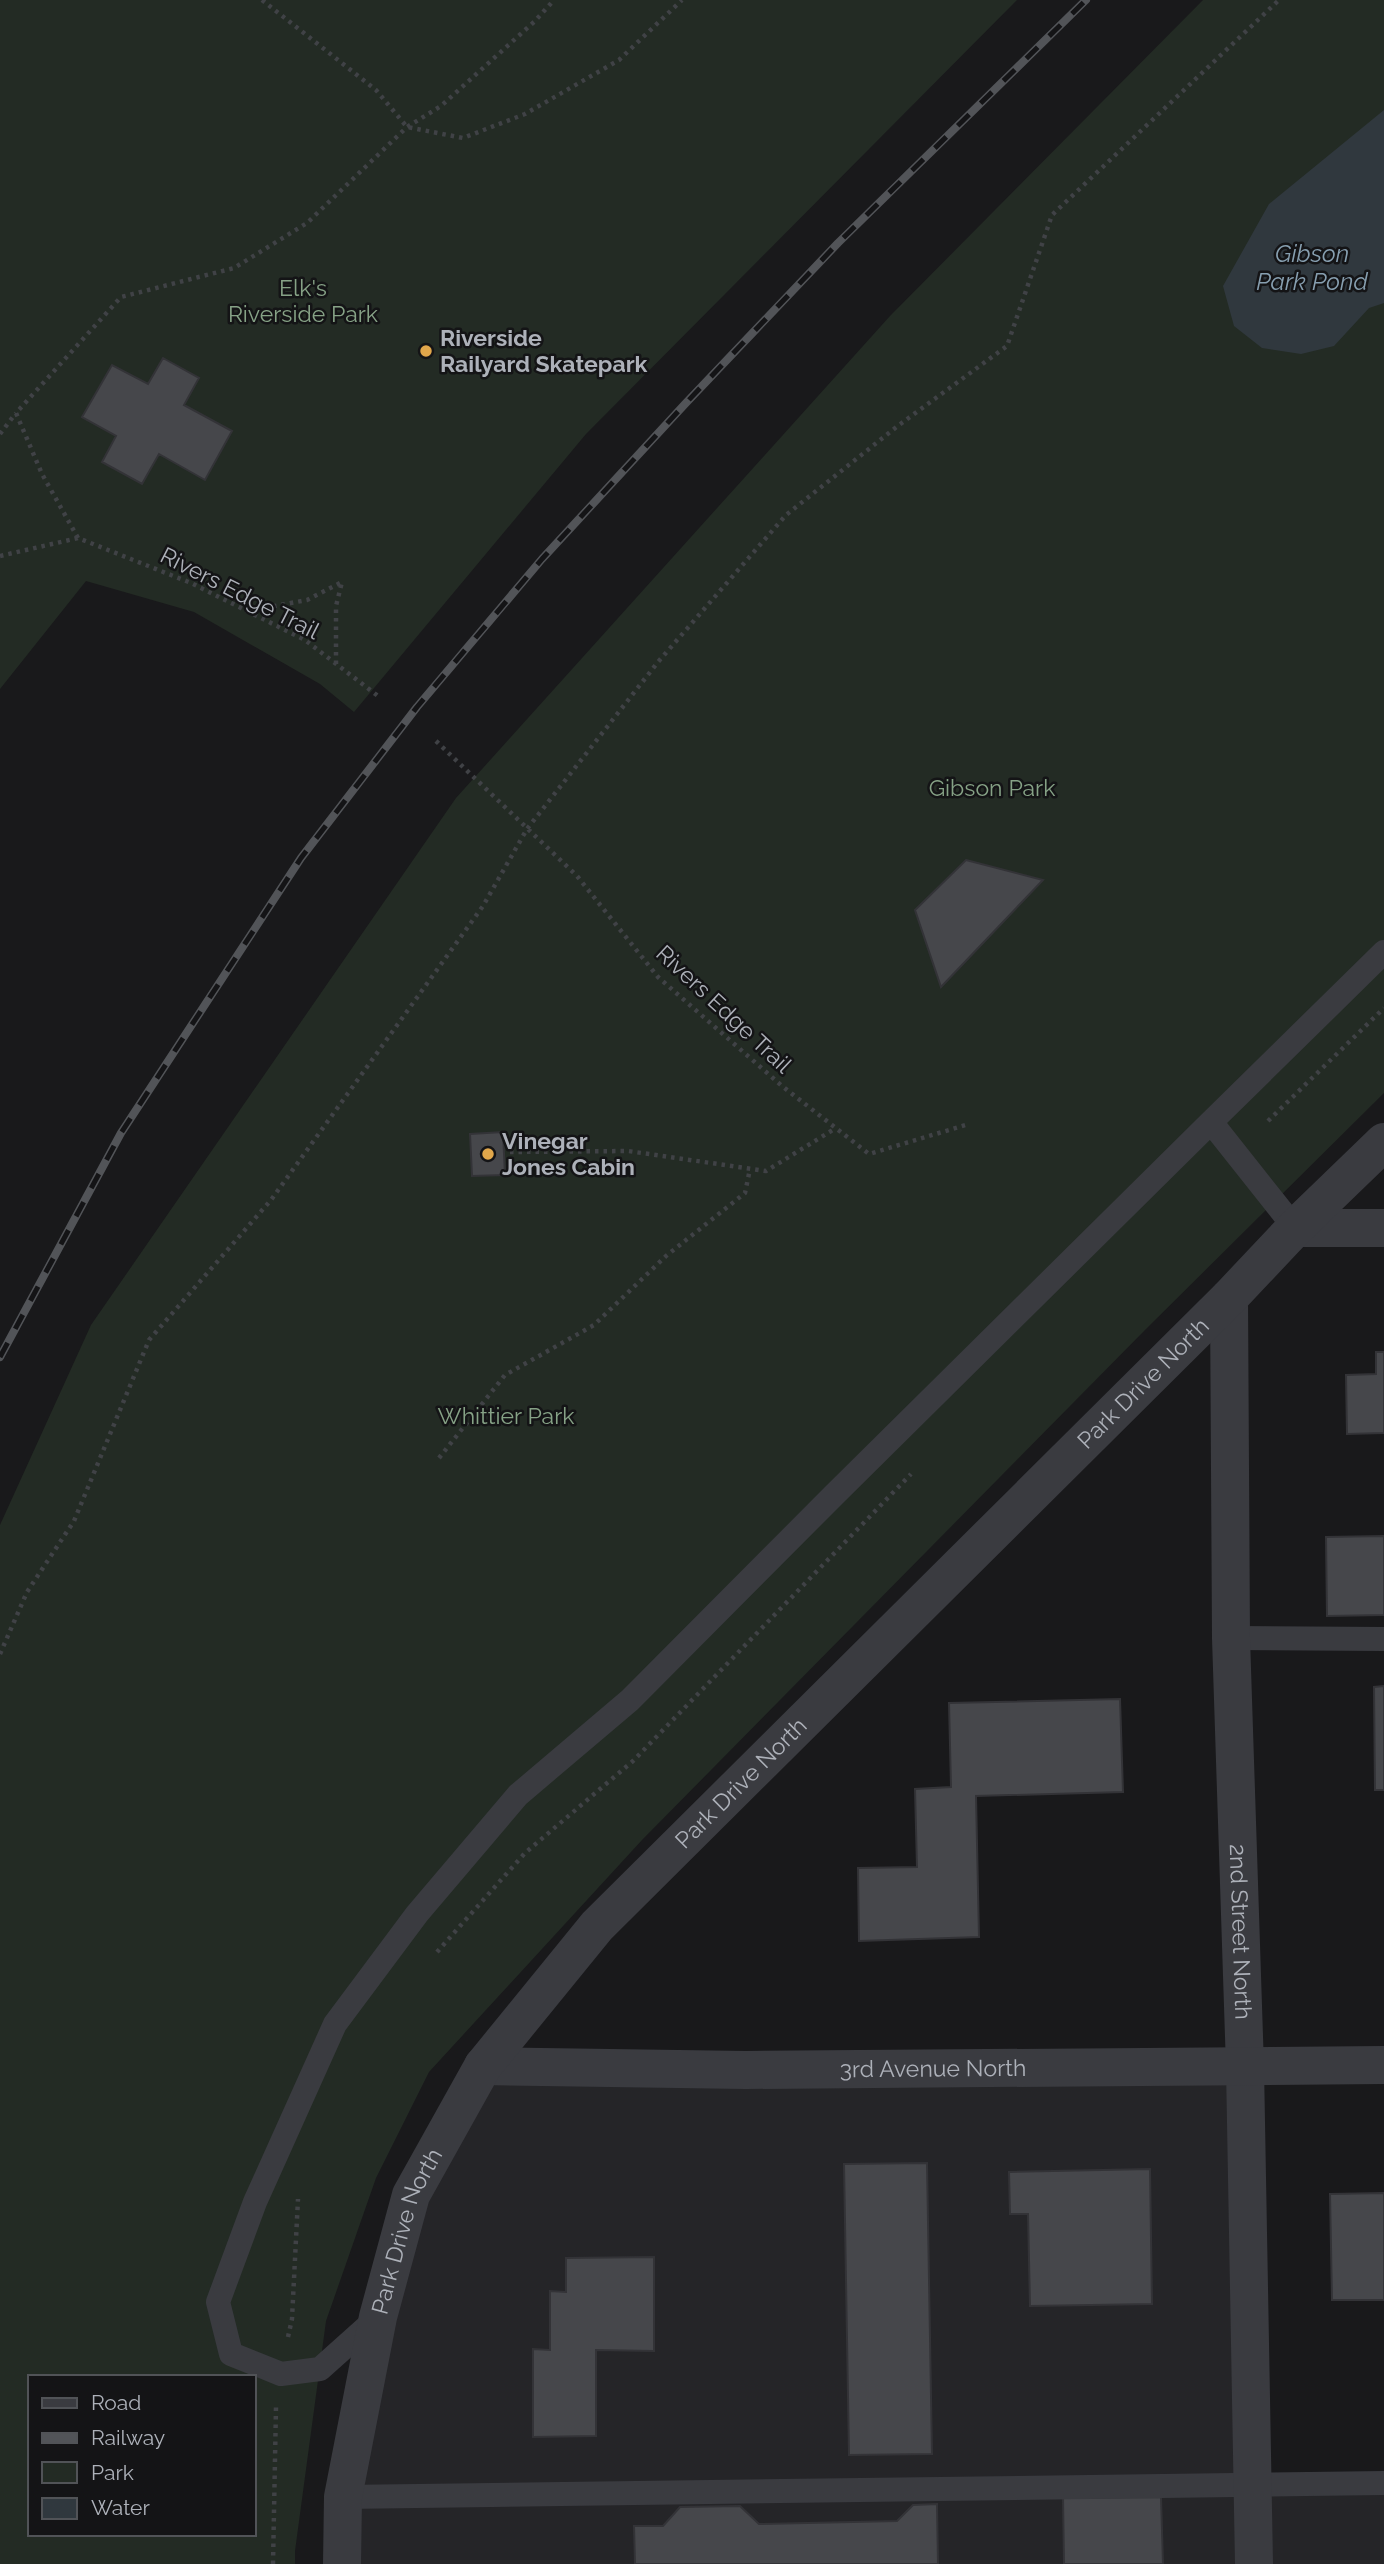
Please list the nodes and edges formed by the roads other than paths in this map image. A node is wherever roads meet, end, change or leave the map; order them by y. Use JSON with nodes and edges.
{"nodes":[{"id":1,"x":1384,"y":952,"type":"edge"},
{"id":2,"x":1212,"y":1122,"type":"junction"},
{"id":3,"x":1384,"y":1142,"type":"edge"},
{"id":4,"x":1295,"y":1228,"type":"junction"},
{"id":5,"x":1384,"y":1228,"type":"edge"},
{"id":6,"x":1229,"y":1298,"type":"junction"},
{"id":7,"x":1231,"y":1638,"type":"junction"},
{"id":8,"x":1384,"y":1639,"type":"edge"},
{"id":9,"x":1384,"y":2065,"type":"edge"},
{"id":10,"x":483,"y":2066,"type":"junction"},
{"id":11,"x":1245,"y":2067,"type":"junction"},
{"id":12,"x":378,"y":2317,"type":"junction"},
{"id":13,"x":1384,"y":2483,"type":"edge"},
{"id":14,"x":1252,"y":2484,"type":"junction"},
{"id":15,"x":343,"y":2497,"type":"junction"},
{"id":16,"x":342,"y":2564,"type":"edge"},
{"id":17,"x":1254,"y":2564,"type":"edge"}],
"edges":[{"from":1,"to":2,"type":"lane"},
{"from":2,"to":4,"type":"lane"},
{"from":2,"to":12,"type":"lane"},
{"from":3,"to":4,"type":"street","name":"Park Drive North"},
{"from":4,"to":5,"type":"street"},
{"from":4,"to":6,"type":"street","name":"Park Drive North"},
{"from":6,"to":7,"type":"street","name":"2nd Street North"},
{"from":6,"to":10,"type":"street","name":"Park Drive North"},
{"from":7,"to":8,"type":"lane"},
{"from":7,"to":11,"type":"street","name":"2nd Street North"},
{"from":9,"to":11,"type":"street","name":"3rd Avenue North"},
{"from":10,"to":11,"type":"street","name":"3rd Avenue North"},
{"from":10,"to":12,"type":"street","name":"Park Drive North"},
{"from":11,"to":14,"type":"street","name":"2nd Street North"},
{"from":12,"to":15,"type":"street","name":"Park Drive North"},
{"from":13,"to":14,"type":"lane"},
{"from":14,"to":15,"type":"lane"},
{"from":14,"to":17,"type":"street","name":"2nd Street North"},
{"from":15,"to":16,"type":"street","name":"Park Drive North"}]}
